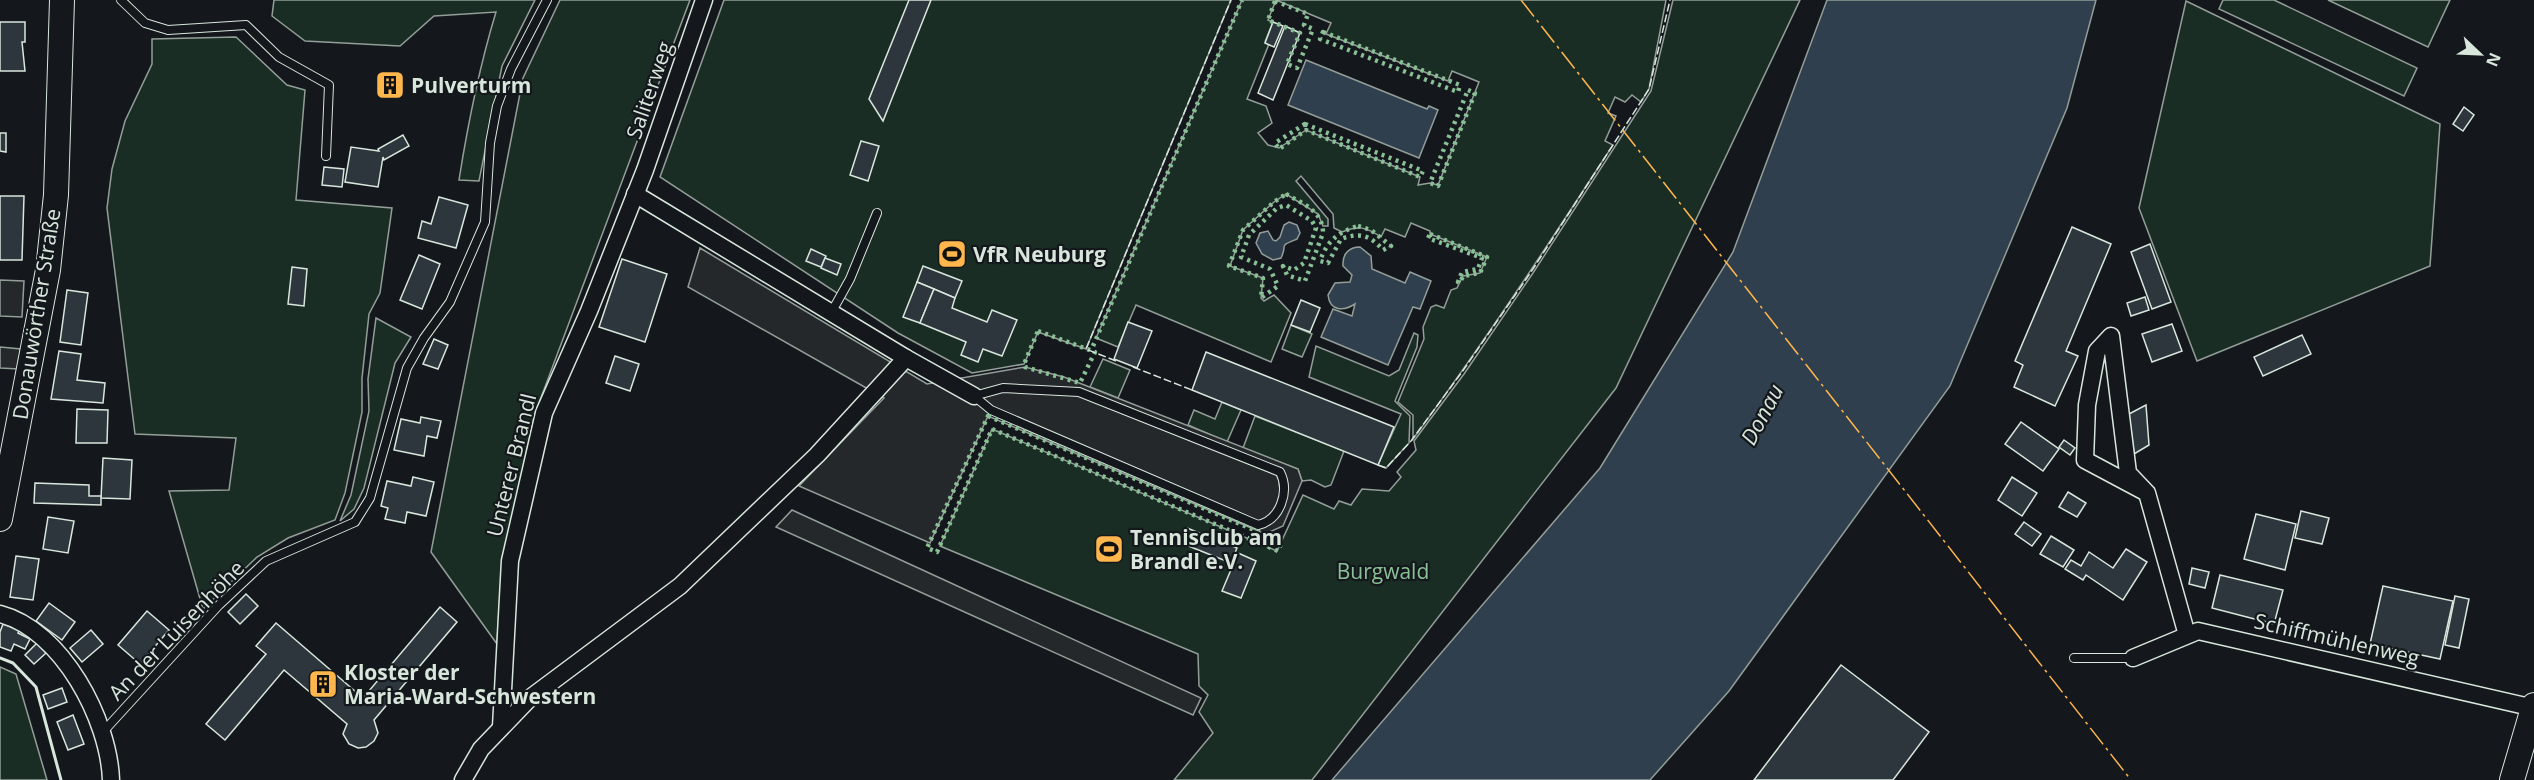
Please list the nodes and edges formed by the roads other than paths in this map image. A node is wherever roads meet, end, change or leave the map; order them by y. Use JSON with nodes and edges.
{"nodes":[{"id":1,"x":62,"y":0,"type":"edge"},
{"id":2,"x":121,"y":0,"type":"edge"},
{"id":3,"x":547,"y":0,"type":"edge"},
{"id":4,"x":704,"y":0,"type":"edge"},
{"id":5,"x":326,"y":156,"type":"dead end"},
{"id":6,"x":635,"y":194,"type":"junction"},
{"id":7,"x":877,"y":213,"type":"dead end"},
{"id":8,"x":831,"y":313,"type":"junction"},
{"id":9,"x":906,"y":358,"type":"junction"},
{"id":10,"x":974,"y":396,"type":"junction"},
{"id":11,"x":2147,"y":494,"type":"junction"},
{"id":12,"x":0,"y":519,"type":"edge"},
{"id":13,"x":0,"y":614,"type":"edge"},
{"id":14,"x":2187,"y":635,"type":"junction"},
{"id":15,"x":2074,"y":658,"type":"dead end"},
{"id":16,"x":2133,"y":658,"type":"joint"},
{"id":17,"x":2534,"y":707,"type":"edge"},
{"id":18,"x":501,"y":727,"type":"junction"},
{"id":19,"x":102,"y":733,"type":"junction"},
{"id":20,"x":111,"y":780,"type":"edge"},
{"id":21,"x":463,"y":780,"type":"edge"},
{"id":22,"x":2512,"y":780,"type":"edge"}],
"edges":[{"from":1,"to":12,"type":"main road","name":"Donauwörther Straße"},
{"from":2,"to":5,"type":"lane"},
{"from":3,"to":19,"type":"lane","name":"An der Luisenhöhe"},
{"from":4,"to":6,"type":"street","name":"Saliterweg"},
{"from":6,"to":8,"type":"street"},
{"from":6,"to":18,"type":"street","name":"Unterer Brandl"},
{"from":7,"to":8,"type":"lane"},
{"from":8,"to":9,"type":"street"},
{"from":9,"to":10,"type":"street"},
{"from":9,"to":18,"type":"street"},
{"from":10,"to":10,"type":"lane"},
{"from":11,"to":11,"type":"street"},
{"from":11,"to":14,"type":"street"},
{"from":13,"to":19,"type":"street"},
{"from":14,"to":16,"type":"street","name":"Schiffmühlenweg"},
{"from":14,"to":17,"type":"street","name":"Schiffmühlenweg"},
{"from":15,"to":16,"type":"lane"},
{"from":17,"to":22,"type":"main road"},
{"from":18,"to":21,"type":"street"},
{"from":19,"to":20,"type":"street"}]}
